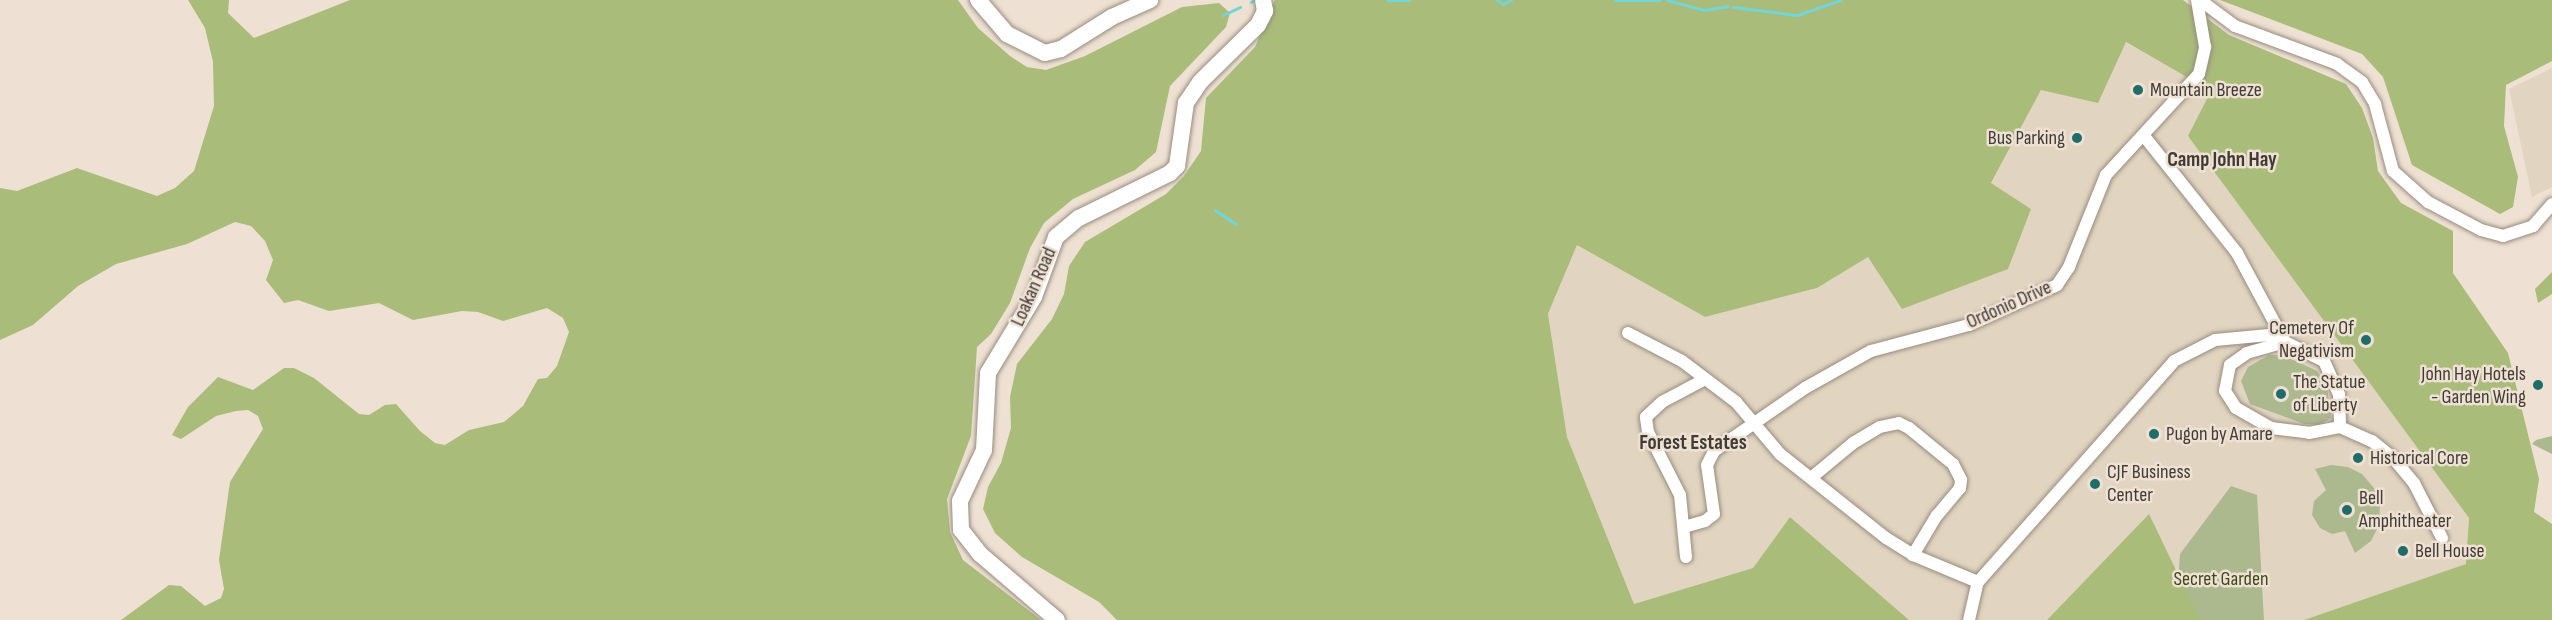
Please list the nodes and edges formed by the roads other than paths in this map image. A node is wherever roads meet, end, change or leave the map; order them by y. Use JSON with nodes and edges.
{"nodes":[{"id":1,"x":978,"y":0,"type":"edge"},
{"id":2,"x":1150,"y":0,"type":"edge"},
{"id":3,"x":1263,"y":0,"type":"edge"},
{"id":4,"x":2202,"y":2,"type":"edge"},
{"id":5,"x":2145,"y":136,"type":"junction"},
{"id":6,"x":2552,"y":204,"type":"edge"},
{"id":7,"x":1628,"y":333,"type":"dead end"},
{"id":8,"x":2282,"y":338,"type":"junction"},
{"id":9,"x":1705,"y":379,"type":"junction"},
{"id":10,"x":1754,"y":421,"type":"junction"},
{"id":11,"x":2340,"y":427,"type":"junction"},
{"id":12,"x":1811,"y":478,"type":"junction"},
{"id":13,"x":1684,"y":527,"type":"junction"},
{"id":14,"x":2442,"y":538,"type":"dead end"},
{"id":15,"x":1912,"y":555,"type":"junction"},
{"id":16,"x":1686,"y":557,"type":"dead end"},
{"id":17,"x":1978,"y":582,"type":"junction"},
{"id":18,"x":1057,"y":620,"type":"edge"},
{"id":19,"x":1969,"y":620,"type":"edge"}],
"edges":[{"from":1,"to":2,"type":"main road"},
{"from":3,"to":18,"type":"main road","name":"Loakan Road"},
{"from":4,"to":5,"type":"street","name":"Ordonio Drive"},
{"from":4,"to":6,"type":"street","name":"Ordonio Drive"},
{"from":5,"to":8,"type":"street"},
{"from":5,"to":10,"type":"street","name":"Ordonio Drive"},
{"from":7,"to":9,"type":"street"},
{"from":8,"to":11,"type":"street"},
{"from":8,"to":11,"type":"street"},
{"from":8,"to":17,"type":"street"},
{"from":9,"to":10,"type":"street"},
{"from":9,"to":13,"type":"street"},
{"from":10,"to":12,"type":"street"},
{"from":10,"to":13,"type":"street","name":"Ordonio Drive"},
{"from":11,"to":14,"type":"street"},
{"from":12,"to":15,"type":"street"},
{"from":12,"to":15,"type":"street"},
{"from":13,"to":16,"type":"street"},
{"from":15,"to":17,"type":"street"},
{"from":17,"to":19,"type":"street"}]}
